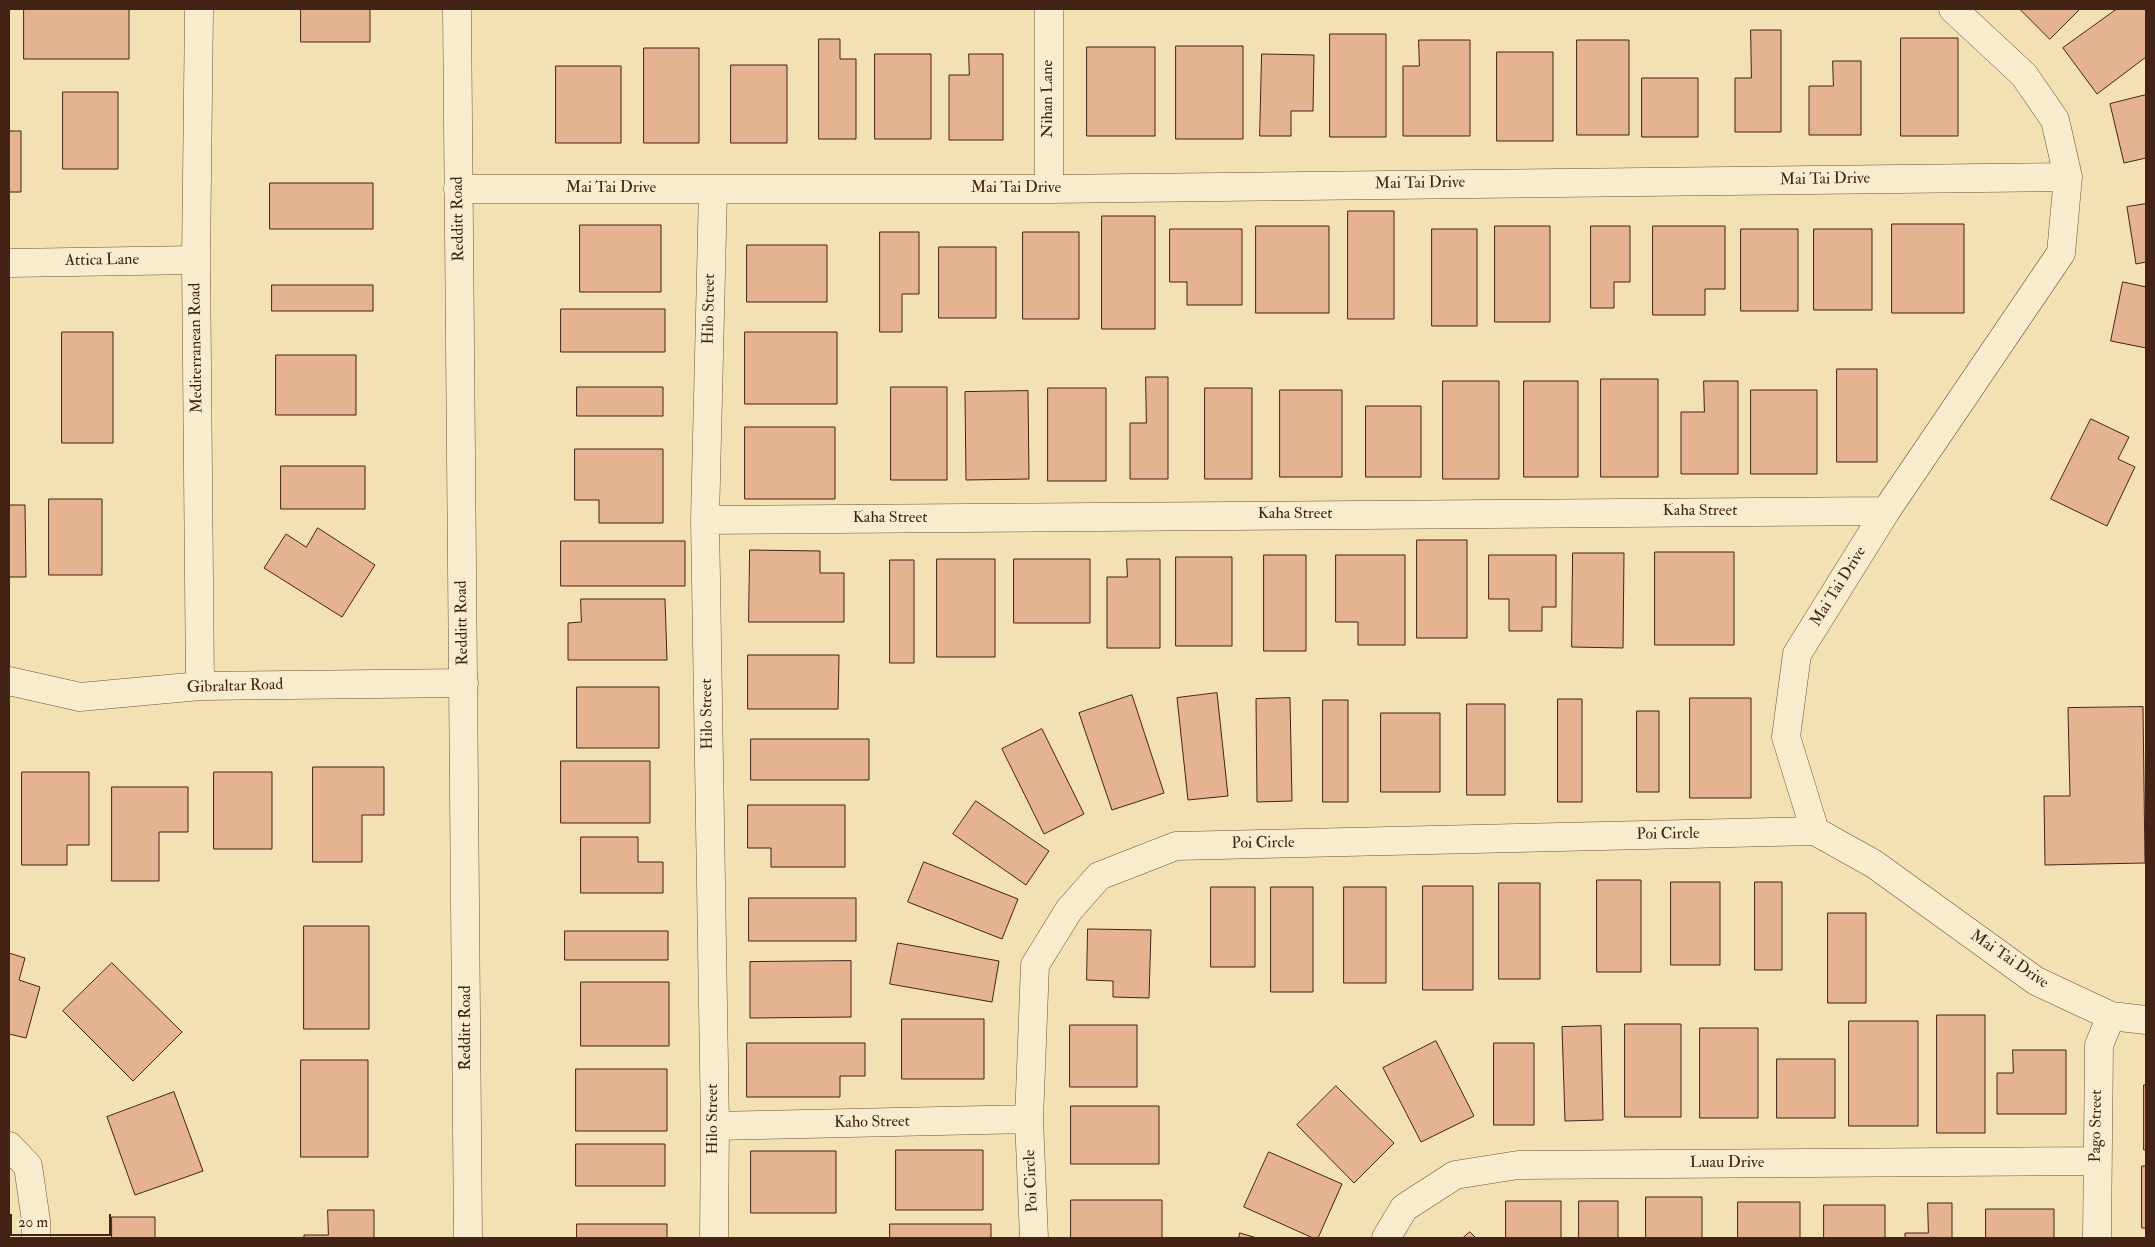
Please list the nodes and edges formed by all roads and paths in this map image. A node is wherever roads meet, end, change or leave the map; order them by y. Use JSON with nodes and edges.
{"nodes":[{"id":1,"x":198,"y":9,"type":"edge"},
{"id":2,"x":457,"y":9,"type":"edge"},
{"id":3,"x":1049,"y":9,"type":"edge"},
{"id":4,"x":1953,"y":9,"type":"edge"},
{"id":5,"x":2068,"y":177,"type":"junction"},
{"id":6,"x":458,"y":189,"type":"junction"},
{"id":7,"x":1049,"y":189,"type":"junction"},
{"id":8,"x":713,"y":190,"type":"junction"},
{"id":9,"x":196,"y":260,"type":"junction"},
{"id":10,"x":9,"y":263,"type":"edge"},
{"id":11,"x":1886,"y":511,"type":"junction"},
{"id":12,"x":705,"y":520,"type":"junction"},
{"id":13,"x":9,"y":681,"type":"edge"},
{"id":14,"x":464,"y":683,"type":"junction"},
{"id":15,"x":200,"y":686,"type":"junction"},
{"id":16,"x":1815,"y":831,"type":"junction"},
{"id":17,"x":2111,"y":1016,"type":"junction"},
{"id":18,"x":2146,"y":1020,"type":"edge"},
{"id":19,"x":1029,"y":1120,"type":"junction"},
{"id":20,"x":715,"y":1126,"type":"junction"},
{"id":21,"x":9,"y":1146,"type":"edge"},
{"id":22,"x":2096,"y":1161,"type":"junction"},
{"id":23,"x":36,"y":1238,"type":"edge"},
{"id":24,"x":468,"y":1238,"type":"edge"},
{"id":25,"x":714,"y":1238,"type":"edge"},
{"id":26,"x":1034,"y":1238,"type":"edge"},
{"id":27,"x":1386,"y":1238,"type":"edge"},
{"id":28,"x":2097,"y":1238,"type":"edge"}],
"edges":[{"from":1,"to":9,"type":"street","name":"Mediterranean Road"},
{"from":2,"to":6,"type":"street","name":"Redditt Road"},
{"from":3,"to":7,"type":"street","name":"Nihan Lane"},
{"from":4,"to":5,"type":"street"},
{"from":5,"to":7,"type":"street","name":"Mai Tai Drive"},
{"from":5,"to":11,"type":"street","name":"Mai Tai Drive"},
{"from":6,"to":8,"type":"street","name":"Mai Tai Drive"},
{"from":6,"to":14,"type":"street","name":"Redditt Road"},
{"from":7,"to":8,"type":"street","name":"Mai Tai Drive"},
{"from":8,"to":12,"type":"street","name":"Hilo Street"},
{"from":9,"to":10,"type":"street","name":"Attica Lane"},
{"from":9,"to":15,"type":"street","name":"Mediterranean Road"},
{"from":11,"to":12,"type":"street","name":"Kaha Street"},
{"from":11,"to":16,"type":"street","name":"Mai Tai Drive"},
{"from":12,"to":20,"type":"street","name":"Hilo Street"},
{"from":13,"to":15,"type":"street","name":"Gibraltar Road"},
{"from":14,"to":15,"type":"street","name":"Gibraltar Road"},
{"from":14,"to":24,"type":"street","name":"Redditt Road"},
{"from":16,"to":17,"type":"street","name":"Mai Tai Drive"},
{"from":16,"to":19,"type":"street","name":"Poi Circle"},
{"from":17,"to":18,"type":"street","name":"Mai Tai Drive"},
{"from":17,"to":22,"type":"street","name":"Pago Street"},
{"from":19,"to":20,"type":"street","name":"Kaho Street"},
{"from":19,"to":26,"type":"street","name":"Poi Circle"},
{"from":20,"to":25,"type":"street","name":"Hilo Street"},
{"from":21,"to":23,"type":"street"},
{"from":22,"to":27,"type":"street","name":"Luau Drive"},
{"from":22,"to":28,"type":"street","name":"Pago Street"}]}
